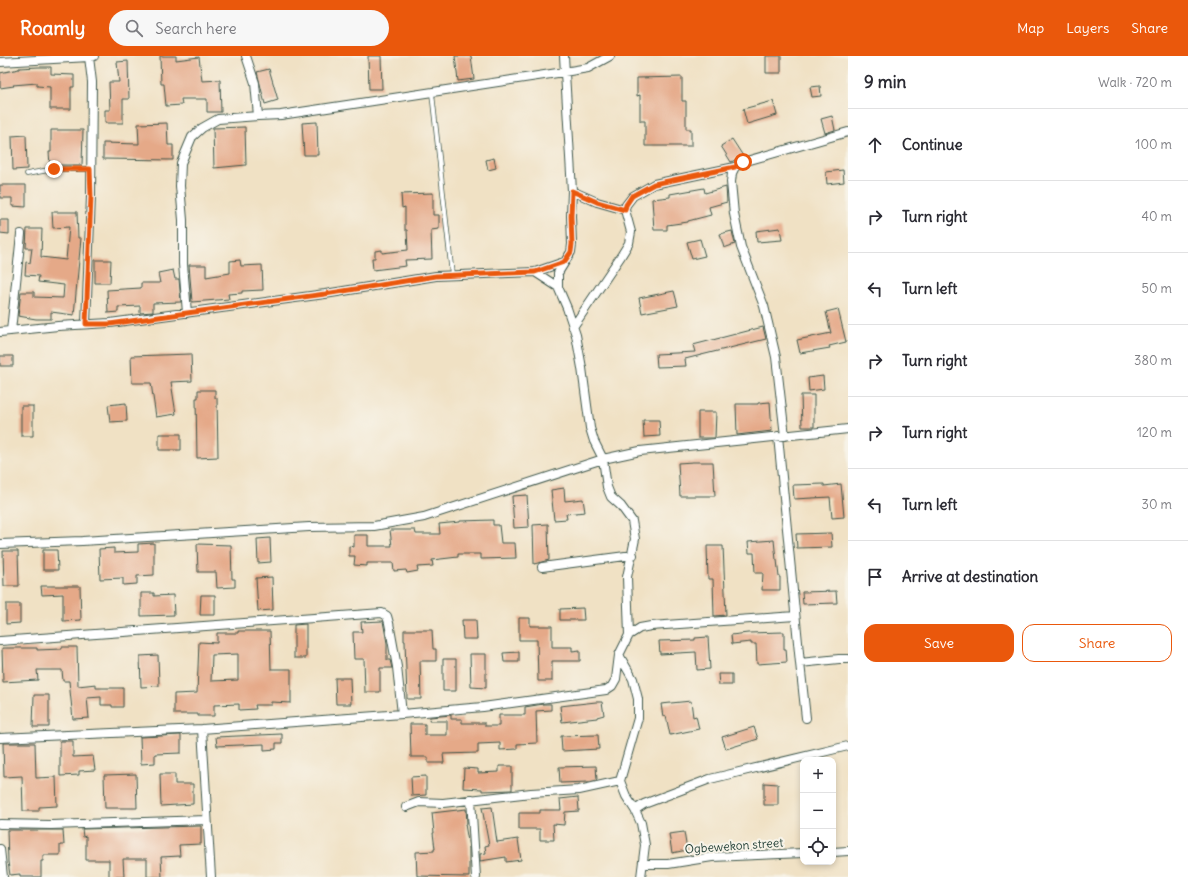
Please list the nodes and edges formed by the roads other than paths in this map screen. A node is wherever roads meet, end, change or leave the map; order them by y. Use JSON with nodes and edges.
{"nodes":[{"id":1,"x":91,"y":56,"type":"edge"},
{"id":2,"x":246,"y":56,"type":"edge"},
{"id":3,"x":564,"y":56,"type":"edge"},
{"id":4,"x":610,"y":56,"type":"edge"},
{"id":5,"x":0,"y":62,"type":"edge"},
{"id":6,"x":564,"y":72,"type":"junction"},
{"id":7,"x":432,"y":93,"type":"junction"},
{"id":8,"x":258,"y":116,"type":"junction"},
{"id":9,"x":848,"y":132,"type":"edge"},
{"id":10,"x":735,"y":167,"type":"junction"},
{"id":11,"x":90,"y":169,"type":"junction"},
{"id":12,"x":27,"y":174,"type":"dead end"},
{"id":13,"x":572,"y":191,"type":"junction"},
{"id":14,"x":625,"y":210,"type":"junction"},
{"id":15,"x":21,"y":234,"type":"dead end"},
{"id":16,"x":564,"y":262,"type":"junction"},
{"id":17,"x":535,"y":272,"type":"junction"},
{"id":18,"x":452,"y":275,"type":"junction"},
{"id":19,"x":558,"y":287,"type":"junction"},
{"id":20,"x":187,"y":313,"type":"junction"},
{"id":21,"x":86,"y":324,"type":"junction"},
{"id":22,"x":573,"y":327,"type":"junction"},
{"id":23,"x":11,"y":331,"type":"junction"},
{"id":24,"x":0,"y":332,"type":"edge"},
{"id":25,"x":848,"y":429,"type":"edge"},
{"id":26,"x":782,"y":436,"type":"junction"},
{"id":27,"x":603,"y":459,"type":"junction"},
{"id":28,"x":0,"y":544,"type":"edge"},
{"id":29,"x":632,"y":555,"type":"junction"},
{"id":30,"x":542,"y":567,"type":"dead end"},
{"id":31,"x":795,"y":616,"type":"junction"},
{"id":32,"x":629,"y":635,"type":"junction"},
{"id":33,"x":0,"y":641,"type":"edge"},
{"id":34,"x":619,"y":655,"type":"junction"},
{"id":35,"x":848,"y":659,"type":"edge"},
{"id":36,"x":800,"y":663,"type":"junction"},
{"id":37,"x":402,"y":714,"type":"junction"},
{"id":38,"x":806,"y":718,"type":"dead end"},
{"id":39,"x":202,"y":728,"type":"junction"},
{"id":40,"x":0,"y":738,"type":"edge"},
{"id":41,"x":848,"y":746,"type":"edge"},
{"id":42,"x":620,"y":781,"type":"junction"},
{"id":43,"x":470,"y":799,"type":"junction"},
{"id":44,"x":406,"y":807,"type":"dead end"},
{"id":45,"x":635,"y":810,"type":"junction"},
{"id":46,"x":207,"y":820,"type":"junction"},
{"id":47,"x":0,"y":824,"type":"edge"},
{"id":48,"x":0,"y":849,"type":"edge"},
{"id":49,"x":848,"y":851,"type":"edge"},
{"id":50,"x":836,"y":852,"type":"edge"},
{"id":51,"x":800,"y":853,"type":"edge"},
{"id":52,"x":643,"y":864,"type":"junction"},
{"id":53,"x":3,"y":877,"type":"edge"},
{"id":54,"x":211,"y":877,"type":"edge"},
{"id":55,"x":476,"y":877,"type":"edge"},
{"id":56,"x":641,"y":877,"type":"edge"}],
"edges":[{"from":1,"to":5,"type":"street"},
{"from":1,"to":11,"type":"street"},
{"from":2,"to":8,"type":"street"},
{"from":3,"to":6,"type":"street"},
{"from":4,"to":6,"type":"street"},
{"from":6,"to":7,"type":"street"},
{"from":6,"to":13,"type":"street"},
{"from":7,"to":8,"type":"street"},
{"from":7,"to":18,"type":"lane"},
{"from":8,"to":20,"type":"street"},
{"from":9,"to":10,"type":"street"},
{"from":10,"to":14,"type":"street"},
{"from":10,"to":26,"type":"street"},
{"from":11,"to":12,"type":"lane"},
{"from":11,"to":21,"type":"street"},
{"from":13,"to":14,"type":"street"},
{"from":13,"to":16,"type":"street"},
{"from":14,"to":22,"type":"street"},
{"from":15,"to":23,"type":"street"},
{"from":16,"to":17,"type":"street"},
{"from":16,"to":19,"type":"street"},
{"from":17,"to":18,"type":"street"},
{"from":17,"to":19,"type":"street"},
{"from":18,"to":20,"type":"street"},
{"from":19,"to":22,"type":"street"},
{"from":20,"to":21,"type":"street"},
{"from":21,"to":23,"type":"street"},
{"from":22,"to":27,"type":"street"},
{"from":23,"to":24,"type":"street"},
{"from":25,"to":26,"type":"street"},
{"from":26,"to":27,"type":"street"},
{"from":26,"to":31,"type":"street"},
{"from":27,"to":28,"type":"street"},
{"from":27,"to":29,"type":"street"},
{"from":29,"to":30,"type":"street"},
{"from":29,"to":32,"type":"street"},
{"from":31,"to":32,"type":"street"},
{"from":31,"to":36,"type":"street"},
{"from":32,"to":34,"type":"street"},
{"from":33,"to":37,"type":"street"},
{"from":34,"to":37,"type":"street"},
{"from":34,"to":42,"type":"street"},
{"from":35,"to":36,"type":"street"},
{"from":36,"to":38,"type":"street"},
{"from":37,"to":39,"type":"street"},
{"from":39,"to":40,"type":"street"},
{"from":39,"to":46,"type":"street"},
{"from":41,"to":45,"type":"street"},
{"from":42,"to":43,"type":"street"},
{"from":42,"to":45,"type":"street"},
{"from":43,"to":44,"type":"street"},
{"from":43,"to":55,"type":"street"},
{"from":45,"to":52,"type":"street"},
{"from":46,"to":47,"type":"street"},
{"from":46,"to":54,"type":"street"},
{"from":48,"to":53,"type":"street"},
{"from":49,"to":50,"type":"street"},
{"from":51,"to":52,"type":"street","name":"Ogbewekon street"},
{"from":52,"to":56,"type":"street"}]}
